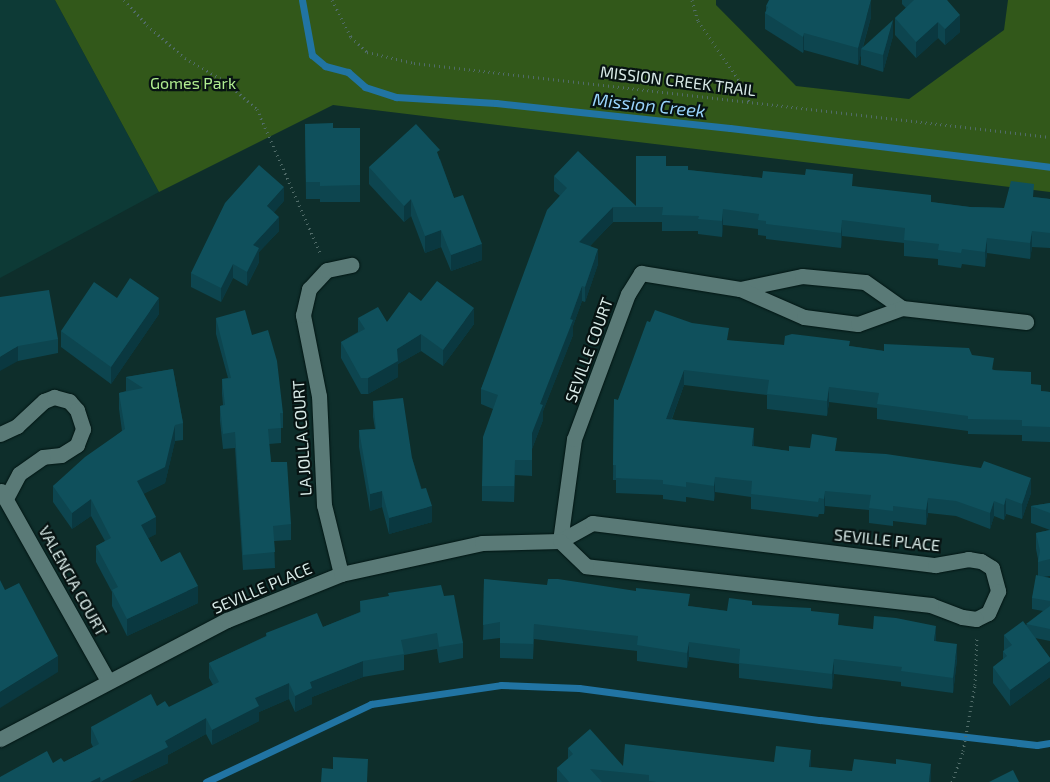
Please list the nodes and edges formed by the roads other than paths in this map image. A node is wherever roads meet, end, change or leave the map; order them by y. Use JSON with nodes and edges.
{"nodes":[{"id":1,"x":351,"y":265,"type":"dead end"},
{"id":2,"x":740,"y":289,"type":"junction"},
{"id":3,"x":902,"y":308,"type":"junction"},
{"id":4,"x":1026,"y":322,"type":"dead end"},
{"id":5,"x":0,"y":434,"type":"edge"},
{"id":6,"x":3,"y":493,"type":"edge"},
{"id":7,"x":560,"y":541,"type":"junction"},
{"id":8,"x":341,"y":574,"type":"junction"},
{"id":9,"x":108,"y":681,"type":"junction"},
{"id":10,"x":0,"y":739,"type":"edge"}],
"edges":[{"from":1,"to":8,"type":"street","name":"LA JOLLA COURT"},
{"from":2,"to":3,"type":"street","name":"SEVILLE COURT"},
{"from":2,"to":3,"type":"street","name":"SEVILLE COURT"},
{"from":2,"to":7,"type":"street","name":"SEVILLE COURT"},
{"from":3,"to":4,"type":"street","name":"SEVILLE COURT"},
{"from":5,"to":6,"type":"street","name":"VALENCIA COURT"},
{"from":6,"to":9,"type":"street","name":"VALENCIA COURT"},
{"from":7,"to":7,"type":"street","name":"SEVILLE PLACE"},
{"from":7,"to":8,"type":"street","name":"SEVILLE PLACE"},
{"from":8,"to":9,"type":"street","name":"SEVILLE PLACE"},
{"from":9,"to":10,"type":"street","name":"SEVILLE PLACE"}]}
